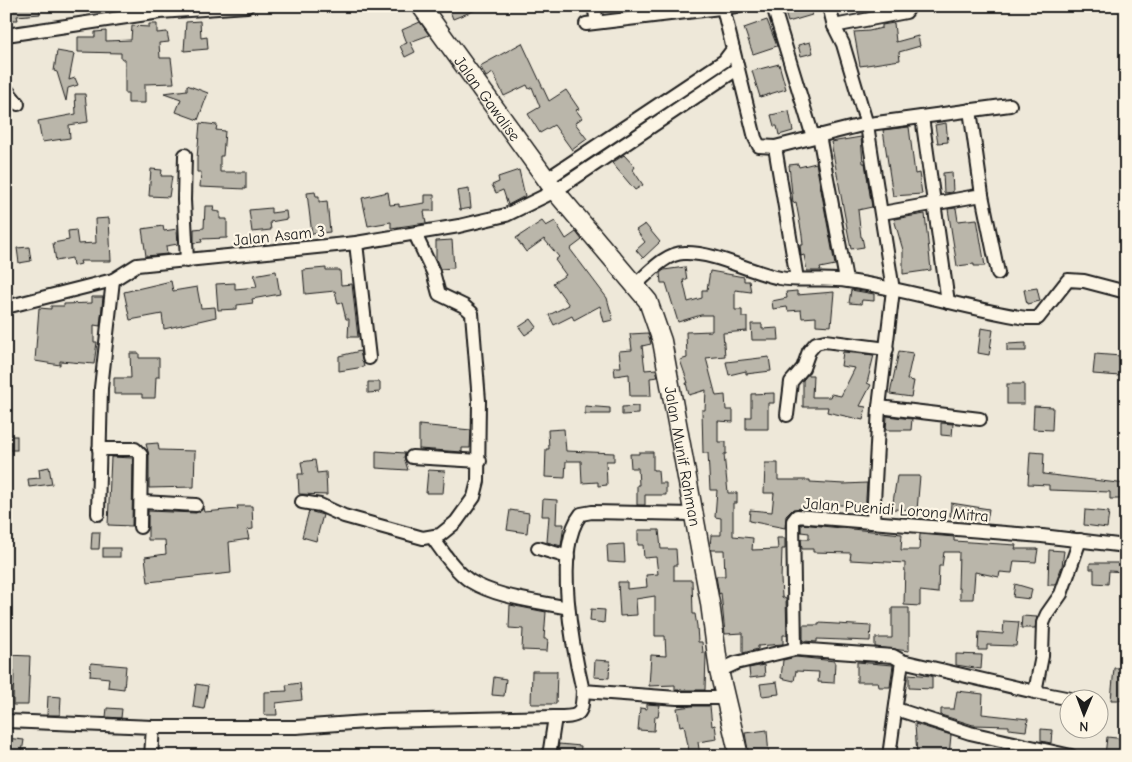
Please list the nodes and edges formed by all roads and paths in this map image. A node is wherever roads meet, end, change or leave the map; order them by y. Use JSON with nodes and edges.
{"nodes":[{"id":1,"x":247,"y":6,"type":"edge"},
{"id":2,"x":420,"y":6,"type":"edge"},
{"id":3,"x":594,"y":6,"type":"edge"},
{"id":4,"x":737,"y":6,"type":"edge"},
{"id":5,"x":773,"y":6,"type":"edge"},
{"id":6,"x":830,"y":6,"type":"edge"},
{"id":7,"x":910,"y":6,"type":"edge"},
{"id":8,"x":723,"y":8,"type":"junction"},
{"id":9,"x":160,"y":9,"type":"edge"},
{"id":10,"x":834,"y":26,"type":"junction"},
{"id":11,"x":6,"y":35,"type":"edge"},
{"id":12,"x":732,"y":49,"type":"junction"},
{"id":13,"x":737,"y":69,"type":"junction"},
{"id":14,"x":6,"y":89,"type":"edge"},
{"id":15,"x":18,"y":104,"type":"dead end"},
{"id":16,"x":1010,"y":104,"type":"dead end"},
{"id":17,"x":970,"y":110,"type":"junction"},
{"id":18,"x":922,"y":117,"type":"junction"},
{"id":19,"x":867,"y":125,"type":"junction"},
{"id":20,"x":816,"y":136,"type":"junction"},
{"id":21,"x":775,"y":147,"type":"junction"},
{"id":22,"x":185,"y":155,"type":"dead end"},
{"id":23,"x":551,"y":185,"type":"junction"},
{"id":24,"x":982,"y":195,"type":"junction"},
{"id":25,"x":933,"y":203,"type":"junction"},
{"id":26,"x":882,"y":213,"type":"junction"},
{"id":27,"x":415,"y":234,"type":"junction"},
{"id":28,"x":356,"y":243,"type":"junction"},
{"id":29,"x":187,"y":261,"type":"junction"},
{"id":30,"x":998,"y":273,"type":"dead end"},
{"id":31,"x":797,"y":279,"type":"junction"},
{"id":32,"x":113,"y":280,"type":"junction"},
{"id":33,"x":846,"y":280,"type":"junction"},
{"id":34,"x":634,"y":286,"type":"junction"},
{"id":35,"x":893,"y":290,"type":"junction"},
{"id":36,"x":1126,"y":292,"type":"edge"},
{"id":37,"x":948,"y":302,"type":"junction"},
{"id":38,"x":6,"y":307,"type":"edge"},
{"id":39,"x":887,"y":349,"type":"junction"},
{"id":40,"x":369,"y":358,"type":"dead end"},
{"id":41,"x":879,"y":407,"type":"junction"},
{"id":42,"x":787,"y":415,"type":"dead end"},
{"id":43,"x":980,"y":419,"type":"dead end"},
{"id":44,"x":99,"y":449,"type":"junction"},
{"id":45,"x":412,"y":457,"type":"dead end"},
{"id":46,"x":480,"y":461,"type":"junction"},
{"id":47,"x":142,"y":502,"type":"junction"},
{"id":48,"x":302,"y":502,"type":"dead end"},
{"id":49,"x":196,"y":505,"type":"dead end"},
{"id":50,"x":98,"y":514,"type":"dead end"},
{"id":51,"x":693,"y":514,"type":"junction"},
{"id":52,"x":873,"y":521,"type":"junction"},
{"id":53,"x":140,"y":527,"type":"dead end"},
{"id":54,"x":432,"y":537,"type":"junction"},
{"id":55,"x":1080,"y":540,"type":"junction"},
{"id":56,"x":1126,"y":546,"type":"edge"},
{"id":57,"x":538,"y":548,"type":"dead end"},
{"id":58,"x":568,"y":557,"type":"junction"},
{"id":59,"x":568,"y":608,"type":"junction"},
{"id":60,"x":795,"y":649,"type":"junction"},
{"id":61,"x":902,"y":661,"type":"junction"},
{"id":62,"x":719,"y":671,"type":"junction"},
{"id":63,"x":582,"y":691,"type":"junction"},
{"id":64,"x":1035,"y":692,"type":"junction"},
{"id":65,"x":1060,"y":697,"type":"edge"},
{"id":66,"x":724,"y":698,"type":"junction"},
{"id":67,"x":896,"y":709,"type":"junction"},
{"id":68,"x":556,"y":717,"type":"junction"},
{"id":69,"x":6,"y":721,"type":"edge"},
{"id":70,"x":153,"y":727,"type":"junction"},
{"id":71,"x":151,"y":756,"type":"edge"},
{"id":72,"x":548,"y":756,"type":"edge"},
{"id":73,"x":739,"y":756,"type":"edge"},
{"id":74,"x":889,"y":756,"type":"edge"},
{"id":75,"x":1071,"y":756,"type":"edge"}],
"edges":[{"from":1,"to":9,"type":"street"},
{"from":2,"to":23,"type":"street","name":"Jalan Gawalise"},
{"from":3,"to":8,"type":"street"},
{"from":4,"to":8,"type":"street"},
{"from":5,"to":20,"type":"street"},
{"from":6,"to":10,"type":"street"},
{"from":7,"to":10,"type":"street"},
{"from":8,"to":12,"type":"street"},
{"from":9,"to":11,"type":"street"},
{"from":10,"to":19,"type":"street"},
{"from":12,"to":13,"type":"street"},
{"from":12,"to":23,"type":"street"},
{"from":13,"to":21,"type":"street"},
{"from":13,"to":23,"type":"street"},
{"from":14,"to":15,"type":"street"},
{"from":16,"to":17,"type":"street"},
{"from":17,"to":18,"type":"street"},
{"from":17,"to":24,"type":"street"},
{"from":18,"to":19,"type":"street"},
{"from":18,"to":25,"type":"street"},
{"from":19,"to":20,"type":"street"},
{"from":19,"to":26,"type":"street"},
{"from":20,"to":21,"type":"street"},
{"from":20,"to":33,"type":"street"},
{"from":21,"to":31,"type":"street"},
{"from":22,"to":29,"type":"street"},
{"from":23,"to":27,"type":"street","name":"Jalan Asam 3"},
{"from":23,"to":34,"type":"street","name":"Jalan Munif Rahman"},
{"from":24,"to":25,"type":"street"},
{"from":24,"to":30,"type":"street"},
{"from":25,"to":26,"type":"street"},
{"from":25,"to":37,"type":"street"},
{"from":26,"to":35,"type":"street"},
{"from":27,"to":28,"type":"street","name":"Jalan Asam 3"},
{"from":27,"to":46,"type":"street"},
{"from":28,"to":29,"type":"street","name":"Jalan Asam 3"},
{"from":28,"to":40,"type":"street"},
{"from":29,"to":32,"type":"street","name":"Jalan Asam 3"},
{"from":31,"to":33,"type":"street"},
{"from":31,"to":34,"type":"street"},
{"from":32,"to":38,"type":"street","name":"Jalan Asam 3"},
{"from":32,"to":44,"type":"street"},
{"from":33,"to":35,"type":"street"},
{"from":34,"to":51,"type":"street","name":"Jalan Munif Rahman"},
{"from":35,"to":37,"type":"street"},
{"from":35,"to":39,"type":"street"},
{"from":36,"to":37,"type":"street"},
{"from":39,"to":41,"type":"street"},
{"from":39,"to":42,"type":"street"},
{"from":41,"to":43,"type":"street"},
{"from":41,"to":52,"type":"street"},
{"from":44,"to":47,"type":"street"},
{"from":44,"to":50,"type":"street"},
{"from":45,"to":46,"type":"street"},
{"from":46,"to":54,"type":"street"},
{"from":47,"to":49,"type":"street"},
{"from":47,"to":53,"type":"street"},
{"from":48,"to":54,"type":"street"},
{"from":51,"to":58,"type":"street"},
{"from":51,"to":62,"type":"street","name":"Jalan Munif Rahman"},
{"from":52,"to":55,"type":"street","name":"Jalan Puenidi Lorong Mitra"},
{"from":52,"to":60,"type":"street","name":"Jalan Puenidi Lorong Mitra"},
{"from":54,"to":59,"type":"street"},
{"from":55,"to":56,"type":"street","name":"Jalan Puenidi Lorong Mitra"},
{"from":55,"to":64,"type":"street"},
{"from":57,"to":58,"type":"street"},
{"from":58,"to":59,"type":"street"},
{"from":59,"to":63,"type":"street"},
{"from":60,"to":61,"type":"street"},
{"from":60,"to":62,"type":"street"},
{"from":61,"to":64,"type":"street"},
{"from":61,"to":67,"type":"street"},
{"from":62,"to":66,"type":"street","name":"Jalan Munif Rahman"},
{"from":63,"to":66,"type":"street"},
{"from":63,"to":68,"type":"street"},
{"from":64,"to":65,"type":"street"},
{"from":66,"to":73,"type":"street","name":"Jalan Munif Rahman"},
{"from":67,"to":74,"type":"street"},
{"from":67,"to":75,"type":"street"},
{"from":68,"to":70,"type":"street"},
{"from":68,"to":72,"type":"street"},
{"from":69,"to":70,"type":"street"},
{"from":70,"to":71,"type":"street"}]}
